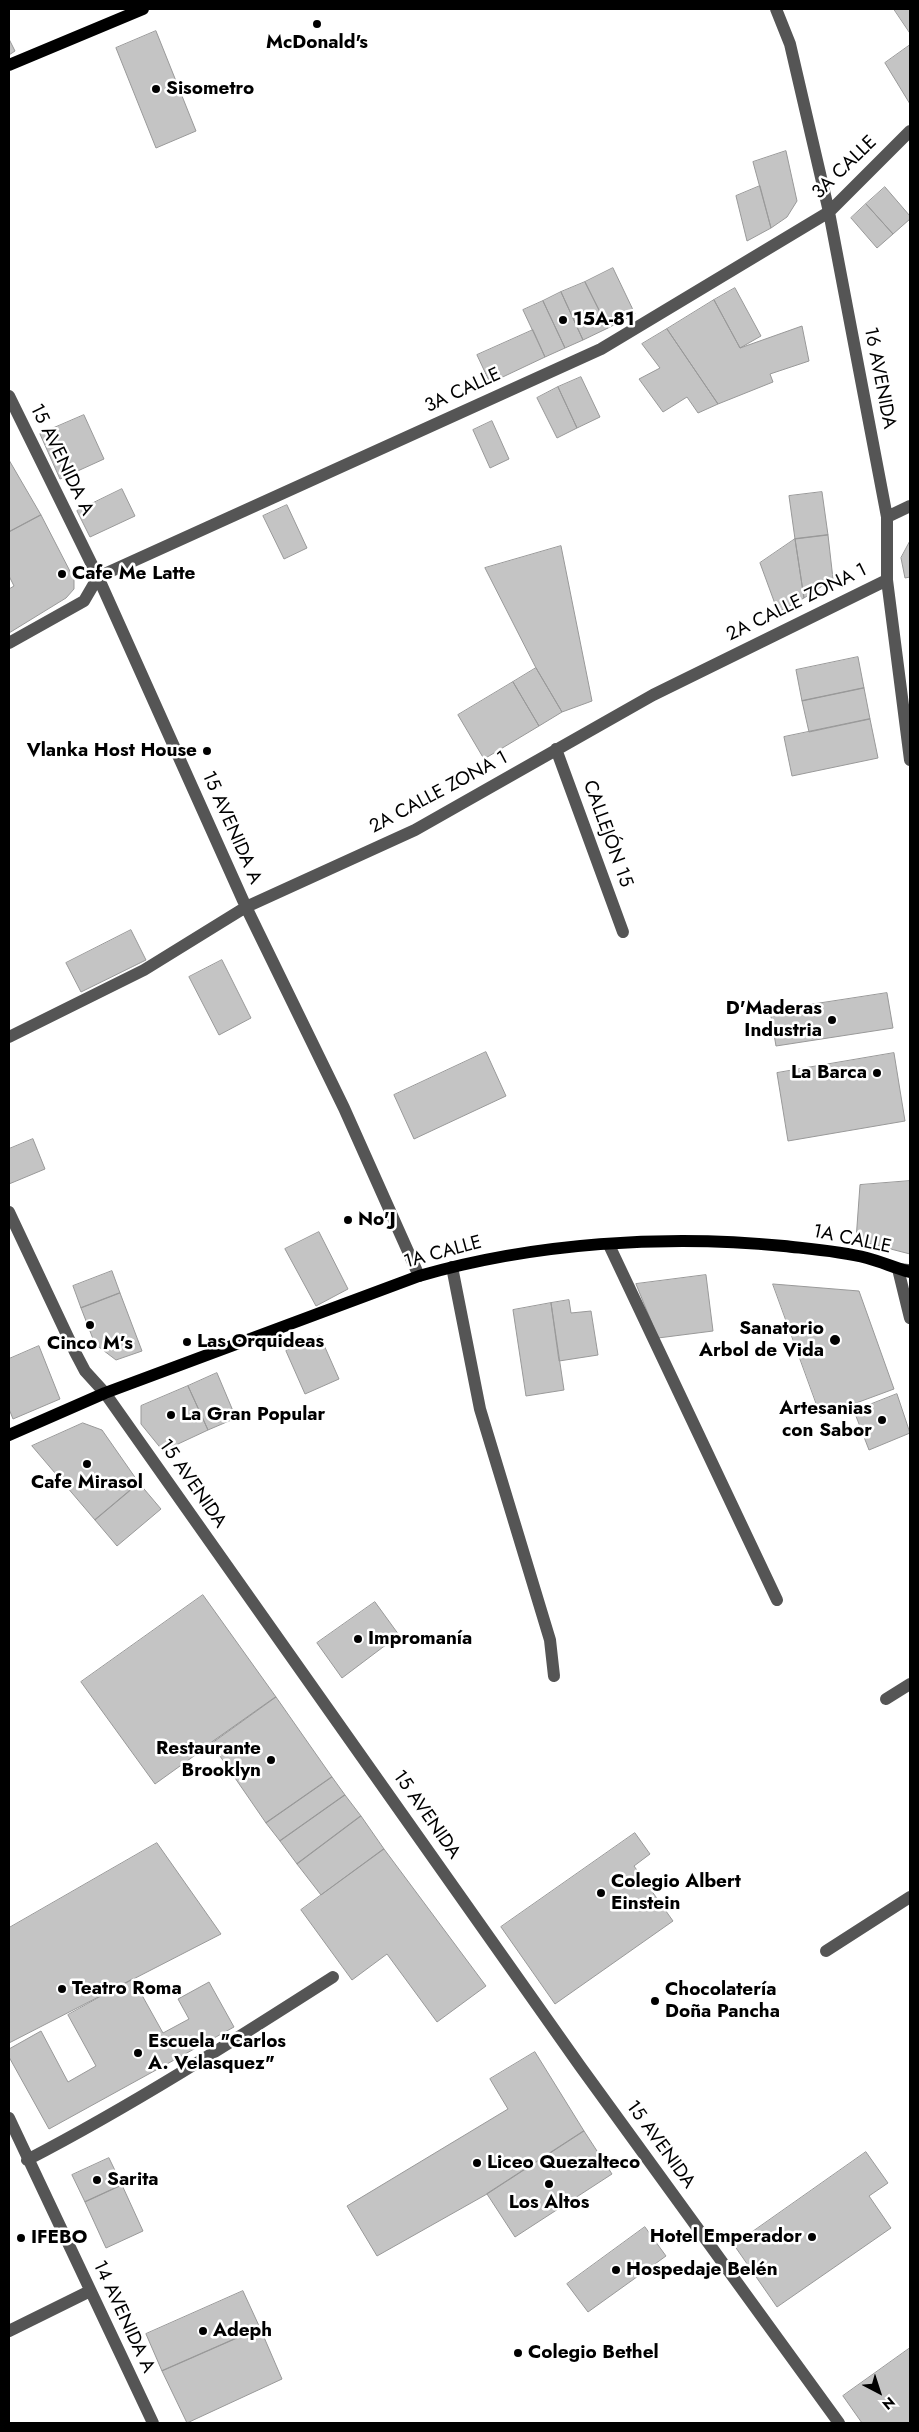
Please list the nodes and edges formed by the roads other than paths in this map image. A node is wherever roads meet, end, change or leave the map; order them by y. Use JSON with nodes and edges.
{"nodes":[{"id":1,"x":142,"y":9,"type":"edge"},
{"id":2,"x":776,"y":9,"type":"edge"},
{"id":3,"x":9,"y":64,"type":"edge"},
{"id":4,"x":910,"y":131,"type":"edge"},
{"id":5,"x":829,"y":212,"type":"junction"},
{"id":6,"x":9,"y":396,"type":"edge"},
{"id":7,"x":910,"y":506,"type":"edge"},
{"id":8,"x":887,"y":517,"type":"junction"},
{"id":9,"x":98,"y":577,"type":"junction"},
{"id":10,"x":886,"y":580,"type":"junction"},
{"id":11,"x":9,"y":643,"type":"edge"},
{"id":12,"x":556,"y":749,"type":"junction"},
{"id":13,"x":910,"y":760,"type":"edge"},
{"id":14,"x":246,"y":907,"type":"junction"},
{"id":15,"x":623,"y":932,"type":"dead end"},
{"id":16,"x":9,"y":1037,"type":"edge"},
{"id":17,"x":9,"y":1212,"type":"edge"},
{"id":18,"x":609,"y":1245,"type":"junction"},
{"id":19,"x":452,"y":1267,"type":"junction"},
{"id":20,"x":906,"y":1271,"type":"edge"},
{"id":21,"x":419,"y":1276,"type":"junction"},
{"id":22,"x":910,"y":1318,"type":"edge"},
{"id":23,"x":105,"y":1393,"type":"junction"},
{"id":24,"x":9,"y":1435,"type":"edge"},
{"id":25,"x":777,"y":1600,"type":"dead end"},
{"id":26,"x":554,"y":1676,"type":"dead end"},
{"id":27,"x":910,"y":1684,"type":"edge"},
{"id":28,"x":886,"y":1699,"type":"dead end"},
{"id":29,"x":910,"y":1897,"type":"edge"},
{"id":30,"x":826,"y":1951,"type":"dead end"},
{"id":31,"x":333,"y":1977,"type":"dead end"},
{"id":32,"x":9,"y":2118,"type":"edge"},
{"id":33,"x":27,"y":2160,"type":"junction"},
{"id":34,"x":90,"y":2292,"type":"junction"},
{"id":35,"x":9,"y":2331,"type":"edge"},
{"id":36,"x":153,"y":2423,"type":"edge"},
{"id":37,"x":839,"y":2423,"type":"edge"}],
"edges":[{"from":1,"to":3,"type":"main road"},
{"from":2,"to":5,"type":"street","name":"16 AVENIDA"},
{"from":4,"to":5,"type":"street","name":"3A CALLE"},
{"from":5,"to":8,"type":"street","name":"16 AVENIDA"},
{"from":5,"to":9,"type":"street","name":"3A CALLE"},
{"from":6,"to":9,"type":"street","name":"15 AVENIDA A"},
{"from":7,"to":8,"type":"street"},
{"from":8,"to":10,"type":"street","name":"16 AVENIDA"},
{"from":9,"to":11,"type":"street"},
{"from":9,"to":14,"type":"street","name":"15 AVENIDA A"},
{"from":10,"to":12,"type":"street","name":"2A CALLE ZONA 1"},
{"from":10,"to":13,"type":"street","name":"16 AVENIDA"},
{"from":12,"to":14,"type":"street","name":"2A CALLE ZONA 1"},
{"from":12,"to":15,"type":"street","name":"CALLEJÓN 15"},
{"from":14,"to":16,"type":"street","name":"2A CALLE ZONA 1"},
{"from":14,"to":21,"type":"street","name":"15 AVENIDA A"},
{"from":17,"to":23,"type":"street","name":"15 AVENIDA"},
{"from":18,"to":19,"type":"main road","name":"1A CALLE"},
{"from":18,"to":20,"type":"main road","name":"1A CALLE"},
{"from":18,"to":25,"type":"street"},
{"from":19,"to":21,"type":"main road","name":"1A CALLE"},
{"from":19,"to":26,"type":"street"},
{"from":20,"to":22,"type":"street"},
{"from":21,"to":23,"type":"main road","name":"1A CALLE"},
{"from":23,"to":24,"type":"main road","name":"1A CALLE"},
{"from":23,"to":37,"type":"street","name":"15 AVENIDA"},
{"from":27,"to":28,"type":"street"},
{"from":29,"to":30,"type":"street"},
{"from":31,"to":33,"type":"street"},
{"from":32,"to":33,"type":"street","name":"14 AVENIDA A"},
{"from":33,"to":34,"type":"street","name":"14 AVENIDA A"},
{"from":34,"to":35,"type":"street"},
{"from":34,"to":36,"type":"street","name":"14 AVENIDA A"}]}
